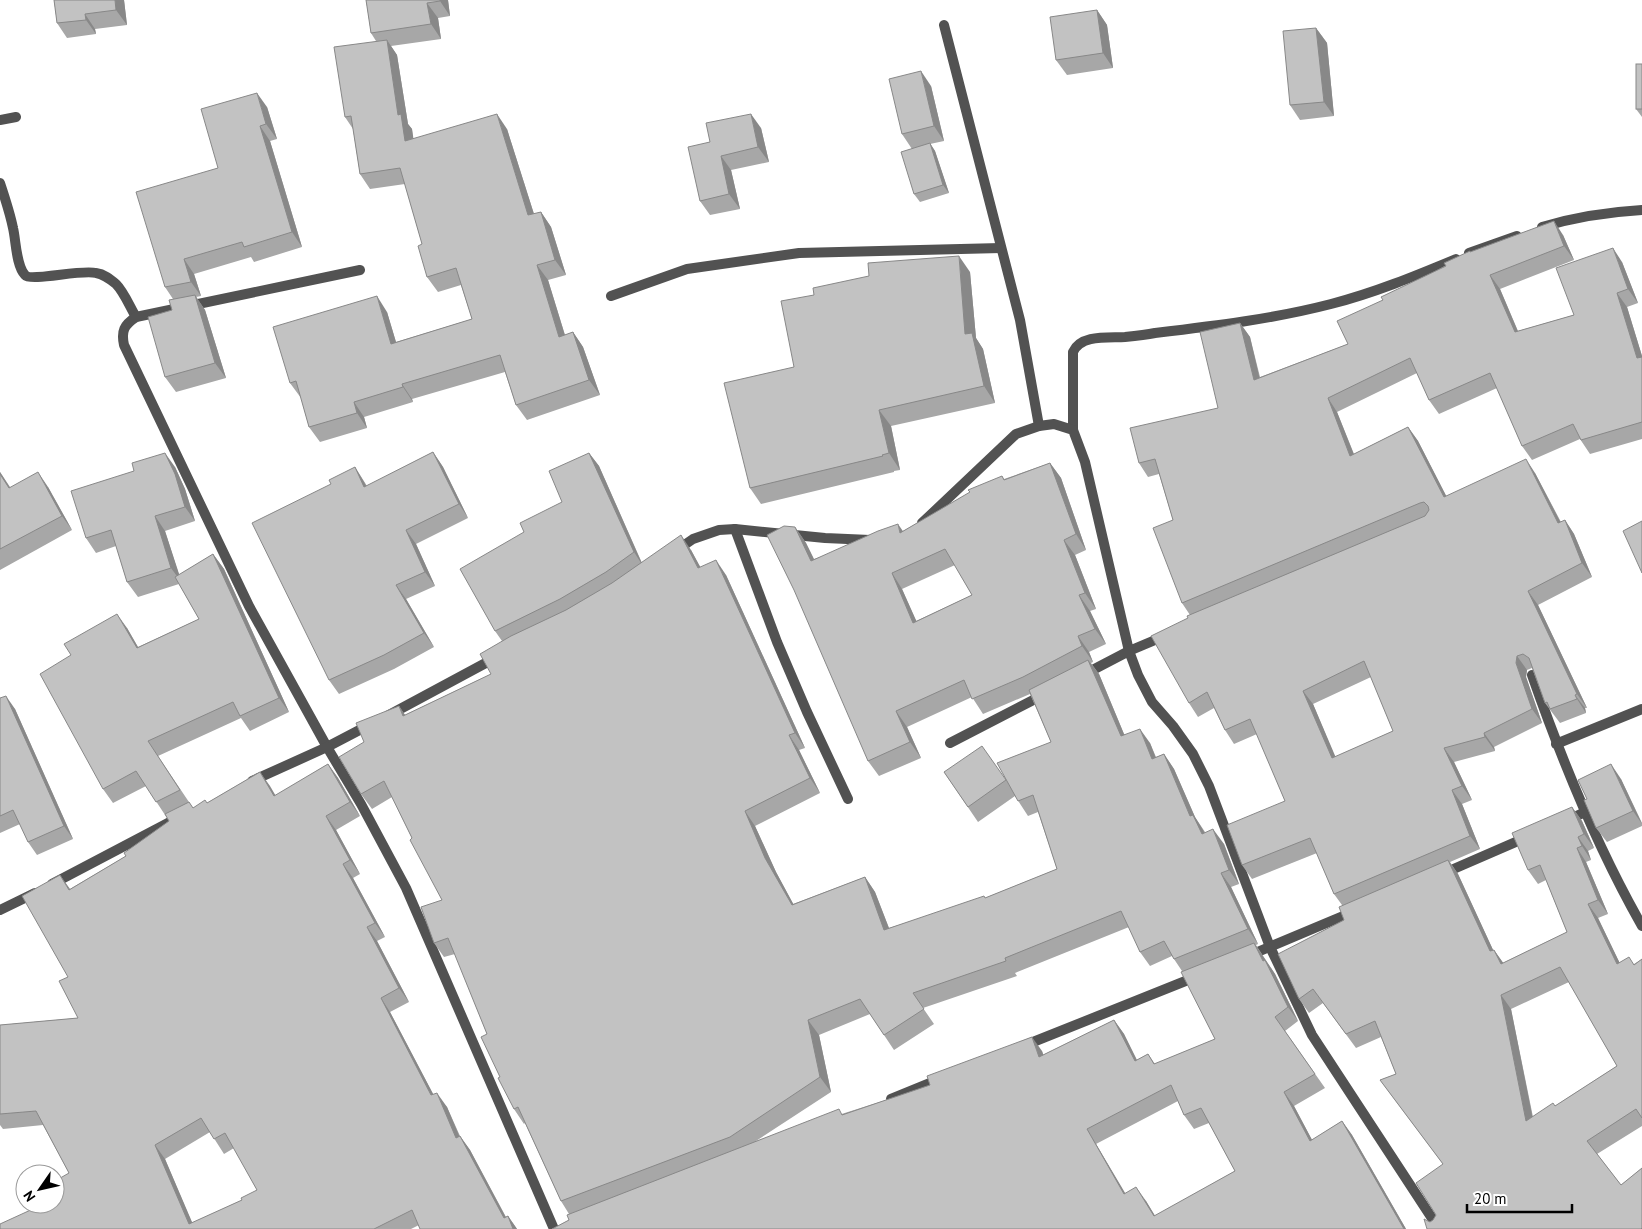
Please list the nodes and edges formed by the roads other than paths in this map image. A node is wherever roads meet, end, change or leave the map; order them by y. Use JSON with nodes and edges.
{"nodes":[{"id":1,"x":944,"y":25,"type":"dead end"},
{"id":2,"x":16,"y":117,"type":"dead end"},
{"id":3,"x":0,"y":120,"type":"edge"},
{"id":4,"x":0,"y":184,"type":"edge"},
{"id":5,"x":1642,"y":210,"type":"edge"},
{"id":6,"x":1002,"y":248,"type":"junction"},
{"id":7,"x":360,"y":270,"type":"dead end"},
{"id":8,"x":611,"y":296,"type":"dead end"},
{"id":9,"x":136,"y":317,"type":"junction"},
{"id":10,"x":1039,"y":426,"type":"junction"},
{"id":11,"x":1073,"y":430,"type":"junction"},
{"id":12,"x":735,"y":529,"type":"junction"},
{"id":13,"x":913,"y":531,"type":"edge"},
{"id":14,"x":880,"y":541,"type":"edge"},
{"id":15,"x":671,"y":555,"type":"edge"},
{"id":16,"x":1175,"y":632,"type":"edge"},
{"id":17,"x":1129,"y":651,"type":"junction"},
{"id":18,"x":501,"y":655,"type":"edge"},
{"id":19,"x":1532,"y":675,"type":"edge"},
{"id":20,"x":1070,"y":682,"type":"edge"},
{"id":21,"x":1052,"y":691,"type":"edge"},
{"id":22,"x":1642,"y":709,"type":"edge"},
{"id":23,"x":950,"y":743,"type":"dead end"},
{"id":24,"x":1556,"y":744,"type":"junction"},
{"id":25,"x":327,"y":747,"type":"junction"},
{"id":26,"x":242,"y":785,"type":"edge"},
{"id":27,"x":848,"y":799,"type":"dead end"},
{"id":28,"x":1586,"y":812,"type":"junction"},
{"id":29,"x":178,"y":818,"type":"edge"},
{"id":30,"x":1558,"y":824,"type":"edge"},
{"id":31,"x":1540,"y":832,"type":"edge"},
{"id":32,"x":1432,"y":878,"type":"edge"},
{"id":33,"x":1360,"y":909,"type":"edge"},
{"id":34,"x":0,"y":910,"type":"edge"},
{"id":35,"x":1642,"y":926,"type":"edge"},
{"id":36,"x":1270,"y":947,"type":"junction"},
{"id":37,"x":1242,"y":958,"type":"edge"},
{"id":38,"x":1205,"y":973,"type":"edge"},
{"id":39,"x":1011,"y":1051,"type":"edge"},
{"id":40,"x":946,"y":1077,"type":"edge"},
{"id":41,"x":881,"y":1103,"type":"edge"},
{"id":42,"x":559,"y":1228,"type":"edge"},
{"id":43,"x":1439,"y":1229,"type":"edge"}],
"edges":[{"from":1,"to":6,"type":"street"},
{"from":2,"to":3,"type":"street"},
{"from":4,"to":9,"type":"street"},
{"from":5,"to":11,"type":"street"},
{"from":6,"to":8,"type":"street"},
{"from":6,"to":10,"type":"street"},
{"from":7,"to":9,"type":"street"},
{"from":9,"to":25,"type":"street"},
{"from":10,"to":11,"type":"street"},
{"from":10,"to":13,"type":"street"},
{"from":11,"to":17,"type":"street"},
{"from":12,"to":14,"type":"street"},
{"from":12,"to":15,"type":"street"},
{"from":12,"to":27,"type":"street"},
{"from":16,"to":17,"type":"street"},
{"from":17,"to":20,"type":"street"},
{"from":17,"to":36,"type":"street"},
{"from":18,"to":25,"type":"street"},
{"from":19,"to":24,"type":"street"},
{"from":21,"to":23,"type":"street"},
{"from":22,"to":24,"type":"street"},
{"from":24,"to":28,"type":"street"},
{"from":25,"to":26,"type":"street"},
{"from":25,"to":42,"type":"street"},
{"from":28,"to":30,"type":"street"},
{"from":28,"to":35,"type":"street"},
{"from":29,"to":34,"type":"street"},
{"from":31,"to":32,"type":"street"},
{"from":33,"to":36,"type":"street"},
{"from":36,"to":37,"type":"street"},
{"from":36,"to":43,"type":"street"},
{"from":38,"to":39,"type":"street"},
{"from":40,"to":41,"type":"street"}]}
